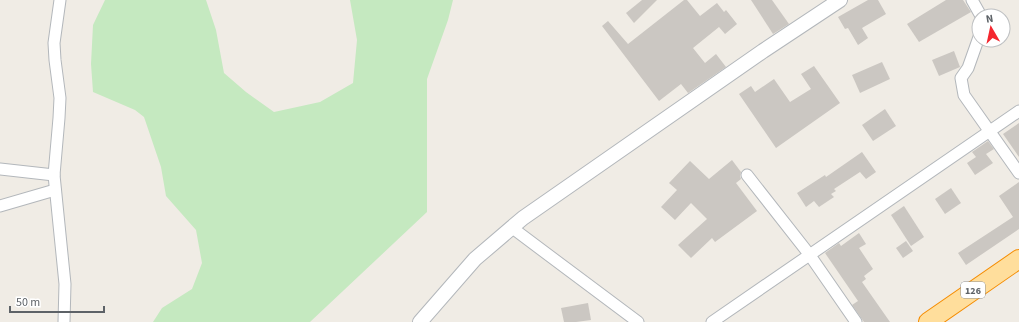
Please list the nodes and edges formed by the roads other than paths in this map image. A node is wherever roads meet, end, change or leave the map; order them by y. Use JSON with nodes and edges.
{"nodes":[{"id":1,"x":59,"y":0,"type":"edge"},
{"id":2,"x":840,"y":0,"type":"edge"},
{"id":3,"x":975,"y":48,"type":"edge"},
{"id":4,"x":1019,"y":111,"type":"edge"},
{"id":5,"x":989,"y":131,"type":"junction"},
{"id":6,"x":0,"y":169,"type":"edge"},
{"id":7,"x":1019,"y":173,"type":"edge"},
{"id":8,"x":54,"y":174,"type":"junction"},
{"id":9,"x":747,"y":175,"type":"dead end"},
{"id":10,"x":55,"y":190,"type":"junction"},
{"id":11,"x":0,"y":206,"type":"edge"},
{"id":12,"x":511,"y":227,"type":"junction"},
{"id":13,"x":810,"y":254,"type":"junction"},
{"id":14,"x":1019,"y":259,"type":"edge"},
{"id":15,"x":64,"y":322,"type":"edge"},
{"id":16,"x":420,"y":322,"type":"edge"},
{"id":17,"x":638,"y":322,"type":"edge"},
{"id":18,"x":712,"y":322,"type":"edge"},
{"id":19,"x":856,"y":322,"type":"edge"},
{"id":20,"x":928,"y":322,"type":"edge"}],
"edges":[{"from":1,"to":8,"type":"street"},
{"from":2,"to":12,"type":"street"},
{"from":3,"to":5,"type":"street"},
{"from":4,"to":5,"type":"street"},
{"from":5,"to":7,"type":"street"},
{"from":5,"to":13,"type":"street"},
{"from":6,"to":8,"type":"street"},
{"from":8,"to":10,"type":"street"},
{"from":9,"to":13,"type":"street"},
{"from":10,"to":11,"type":"street"},
{"from":10,"to":15,"type":"street"},
{"from":12,"to":16,"type":"street"},
{"from":12,"to":17,"type":"street"},
{"from":13,"to":18,"type":"street"},
{"from":13,"to":19,"type":"street"},
{"from":14,"to":20,"type":"highway","number":"126"}]}
